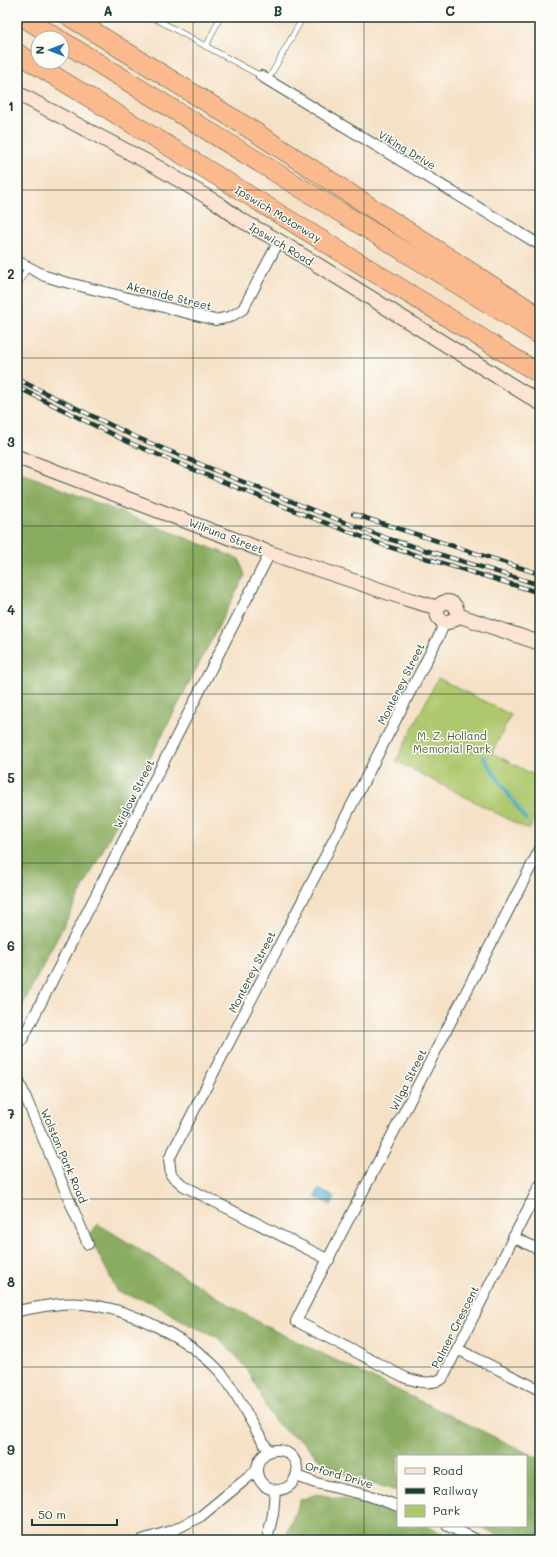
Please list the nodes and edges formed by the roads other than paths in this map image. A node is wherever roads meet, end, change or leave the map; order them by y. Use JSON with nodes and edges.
{"nodes":[{"id":1,"x":23,"y":17,"type":"edge"},
{"id":2,"x":70,"y":17,"type":"edge"},
{"id":3,"x":152,"y":17,"type":"edge"},
{"id":4,"x":220,"y":17,"type":"edge"},
{"id":5,"x":303,"y":17,"type":"edge"},
{"id":6,"x":44,"y":30,"type":"edge"},
{"id":7,"x":70,"y":46,"type":"edge"},
{"id":8,"x":206,"y":47,"type":"junction"},
{"id":9,"x":17,"y":53,"type":"edge"},
{"id":10,"x":264,"y":78,"type":"junction"},
{"id":11,"x":17,"y":92,"type":"edge"},
{"id":12,"x":279,"y":241,"type":"junction"},
{"id":13,"x":540,"y":246,"type":"edge"},
{"id":14,"x":17,"y":261,"type":"edge"},
{"id":15,"x":28,"y":267,"type":"junction"},
{"id":16,"x":17,"y":286,"type":"edge"},
{"id":17,"x":540,"y":317,"type":"edge"},
{"id":18,"x":540,"y":335,"type":"edge"},
{"id":19,"x":540,"y":374,"type":"edge"},
{"id":20,"x":540,"y":402,"type":"edge"},
{"id":21,"x":17,"y":457,"type":"edge"},
{"id":22,"x":270,"y":553,"type":"junction"},
{"id":23,"x":451,"y":618,"type":"junction"},
{"id":24,"x":540,"y":643,"type":"edge"},
{"id":25,"x":540,"y":849,"type":"edge"},
{"id":26,"x":17,"y":1044,"type":"edge"},
{"id":27,"x":17,"y":1077,"type":"edge"},
{"id":28,"x":540,"y":1185,"type":"edge"},
{"id":29,"x":513,"y":1238,"type":"junction"},
{"id":30,"x":88,"y":1244,"type":"dead end"},
{"id":31,"x":540,"y":1250,"type":"edge"},
{"id":32,"x":329,"y":1260,"type":"junction"},
{"id":33,"x":17,"y":1311,"type":"edge"},
{"id":34,"x":296,"y":1321,"type":"joint"},
{"id":35,"x":457,"y":1349,"type":"junction"},
{"id":36,"x":540,"y":1390,"type":"edge"},
{"id":37,"x":269,"y":1452,"type":"junction"},
{"id":38,"x":257,"y":1470,"type":"junction"},
{"id":39,"x":296,"y":1476,"type":"junction"},
{"id":40,"x":275,"y":1490,"type":"junction"},
{"id":41,"x":397,"y":1506,"type":"edge"},
{"id":42,"x":450,"y":1527,"type":"edge"},
{"id":43,"x":142,"y":1540,"type":"edge"},
{"id":44,"x":267,"y":1540,"type":"edge"},
{"id":45,"x":477,"y":1540,"type":"edge"}],
"edges":[{"from":1,"to":6,"type":"highway"},
{"from":2,"to":17,"type":"highway"},
{"from":3,"to":8,"type":"lane"},
{"from":4,"to":8,"type":"lane"},
{"from":5,"to":10,"type":"lane"},
{"from":7,"to":18,"type":"highway"},
{"from":8,"to":10,"type":"lane"},
{"from":9,"to":19,"type":"highway","name":"Ipswich Motorway"},
{"from":10,"to":13,"type":"street","name":"Viking Drive"},
{"from":11,"to":12,"type":"main road","name":"Ipswich Road"},
{"from":12,"to":15,"type":"street","name":"Akenside Street"},
{"from":12,"to":20,"type":"main road","name":"Ipswich Road"},
{"from":14,"to":15,"type":"street","name":"Akenside Street"},
{"from":15,"to":16,"type":"lane"},
{"from":21,"to":22,"type":"main road","name":"Wilruna Street"},
{"from":22,"to":23,"type":"main road","name":"Wilruna Street"},
{"from":22,"to":26,"type":"street","name":"Wiglow Street"},
{"from":23,"to":24,"type":"main road"},
{"from":23,"to":32,"type":"street","name":"Monterey Street"},
{"from":25,"to":32,"type":"street","name":"Wilga Street"},
{"from":27,"to":30,"type":"street","name":"Wolston Park Road"},
{"from":28,"to":29,"type":"street","name":"Palmer Crescent"},
{"from":29,"to":31,"type":"street"},
{"from":29,"to":35,"type":"street","name":"Palmer Crescent"},
{"from":32,"to":34,"type":"street","name":"Wilga Street"},
{"from":33,"to":37,"type":"street"},
{"from":34,"to":35,"type":"street","name":"Palmer Crescent"},
{"from":35,"to":36,"type":"street"},
{"from":37,"to":38,"type":"street"},
{"from":37,"to":39,"type":"street"},
{"from":38,"to":40,"type":"street"},
{"from":38,"to":43,"type":"street"},
{"from":39,"to":40,"type":"street"},
{"from":39,"to":41,"type":"street","name":"Orford Drive"},
{"from":40,"to":44,"type":"street"},
{"from":42,"to":45,"type":"street"}]}
